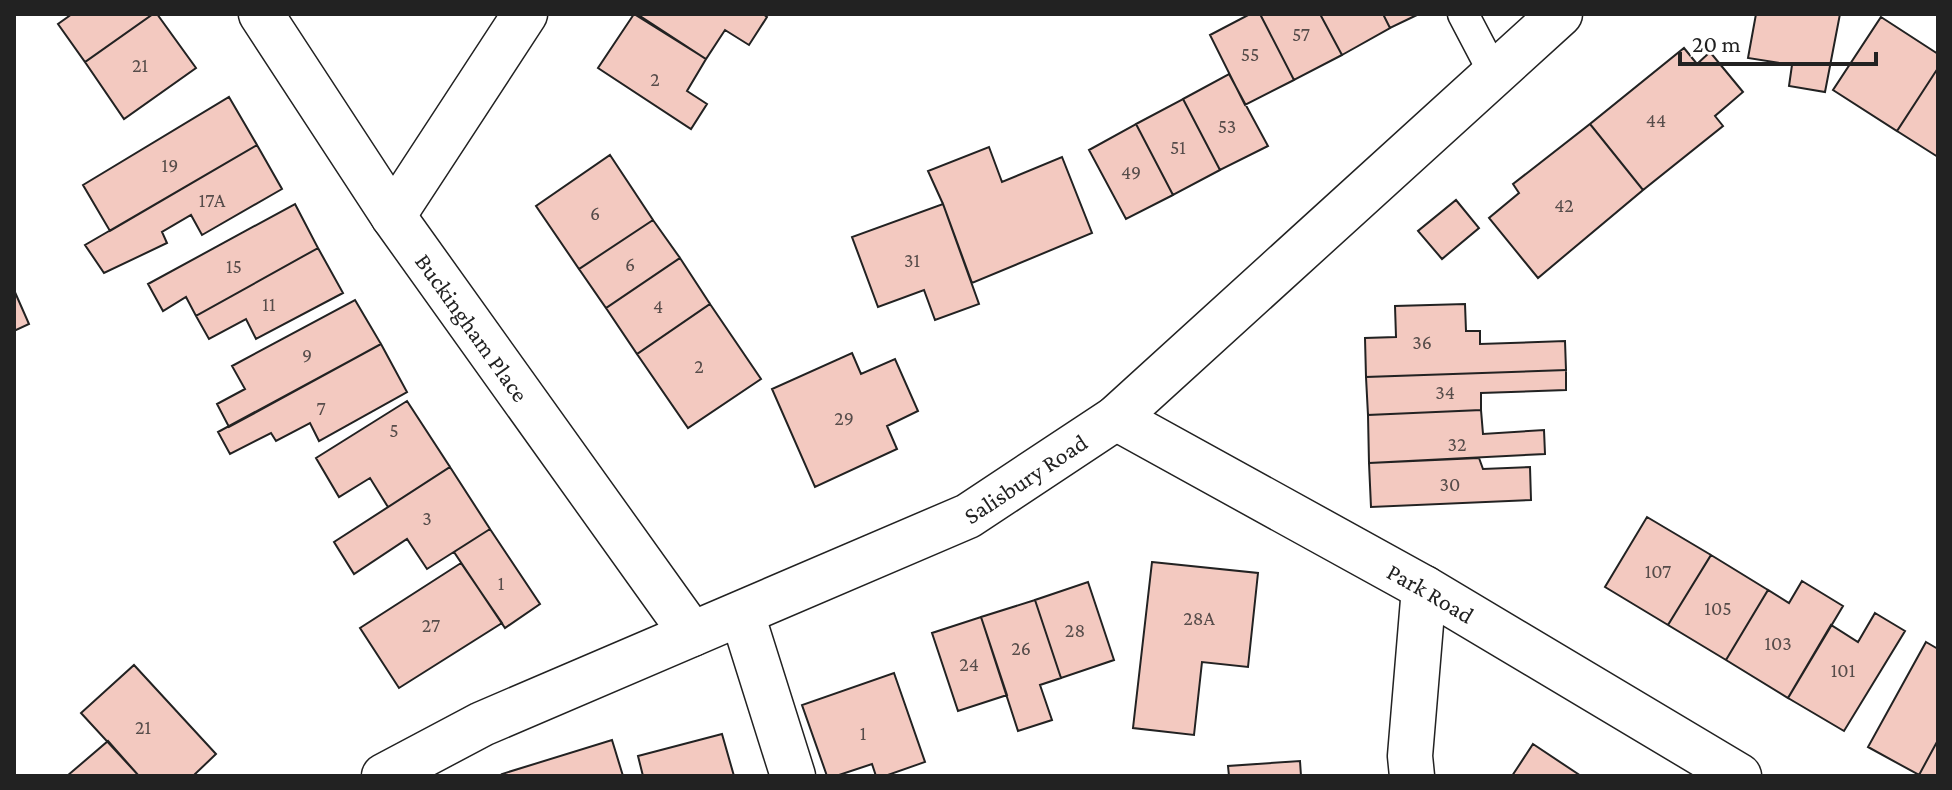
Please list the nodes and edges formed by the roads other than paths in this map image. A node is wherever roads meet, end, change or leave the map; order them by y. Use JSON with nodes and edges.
{"nodes":[{"id":1,"x":261,"y":14,"type":"edge"},
{"id":2,"x":525,"y":14,"type":"edge"},
{"id":3,"x":1463,"y":14,"type":"edge"},
{"id":4,"x":1560,"y":14,"type":"edge"},
{"id":5,"x":1495,"y":75,"type":"junction"},
{"id":6,"x":393,"y":216,"type":"junction"},
{"id":7,"x":1116,"y":418,"type":"junction"},
{"id":8,"x":1424,"y":588,"type":"junction"},
{"id":9,"x":742,"y":614,"type":"junction"},
{"id":10,"x":692,"y":634,"type":"junction"},
{"id":11,"x":384,"y":776,"type":"edge"},
{"id":12,"x":793,"y":776,"type":"edge"},
{"id":13,"x":1412,"y":776,"type":"edge"},
{"id":14,"x":1739,"y":776,"type":"edge"}],
"edges":[{"from":1,"to":6,"type":"street","name":"Buckingham Place"},
{"from":2,"to":6,"type":"street"},
{"from":3,"to":5,"type":"lane"},
{"from":4,"to":5,"type":"street","name":"Salisbury Road"},
{"from":5,"to":7,"type":"street","name":"Salisbury Road"},
{"from":6,"to":10,"type":"street","name":"Buckingham Place"},
{"from":7,"to":8,"type":"street","name":"Park Road"},
{"from":7,"to":9,"type":"street","name":"Salisbury Road"},
{"from":8,"to":13,"type":"street"},
{"from":8,"to":14,"type":"street","name":"Park Road"},
{"from":9,"to":10,"type":"street","name":"Salisbury Road"},
{"from":9,"to":12,"type":"street"},
{"from":10,"to":11,"type":"street","name":"Salisbury Road"}]}
